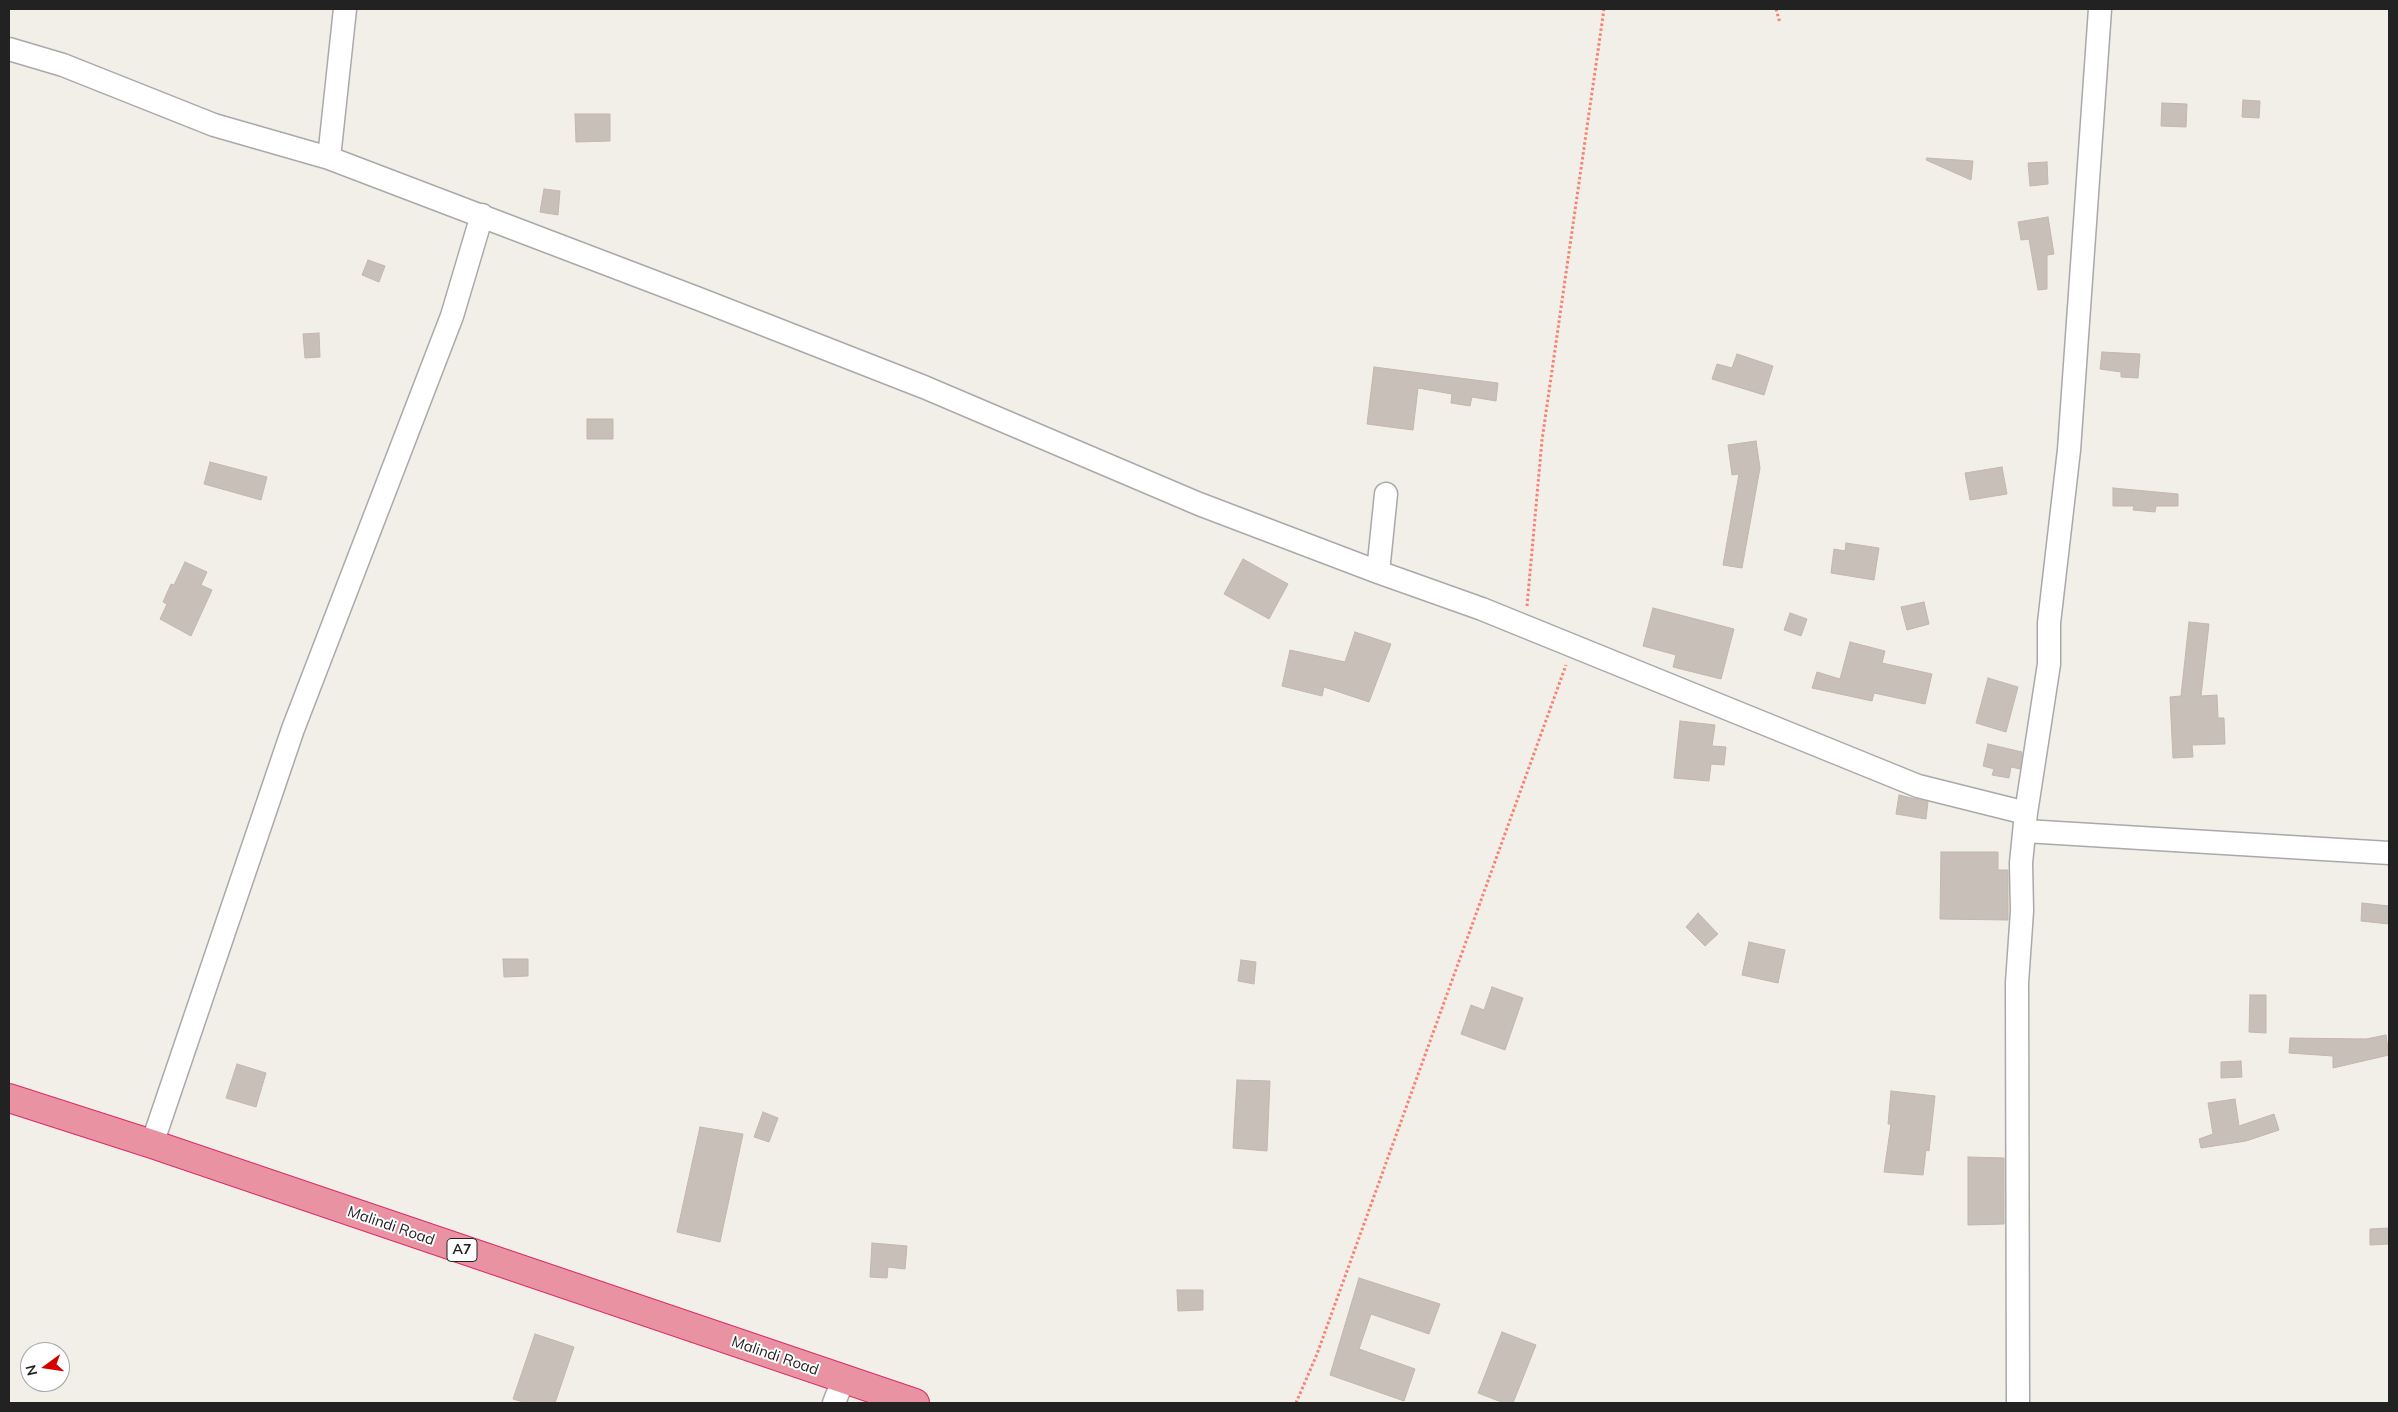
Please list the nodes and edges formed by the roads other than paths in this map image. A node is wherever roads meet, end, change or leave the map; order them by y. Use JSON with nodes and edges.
{"nodes":[{"id":1,"x":344,"y":9,"type":"edge"},
{"id":2,"x":2100,"y":9,"type":"edge"},
{"id":3,"x":9,"y":49,"type":"edge"},
{"id":4,"x":329,"y":158,"type":"junction"},
{"id":5,"x":482,"y":216,"type":"junction"},
{"id":6,"x":1386,"y":494,"type":"dead end"},
{"id":7,"x":1378,"y":572,"type":"junction"},
{"id":8,"x":2025,"y":822,"type":"junction"},
{"id":9,"x":2389,"y":853,"type":"edge"},
{"id":10,"x":9,"y":1098,"type":"edge"},
{"id":11,"x":152,"y":1144,"type":"junction"},
{"id":12,"x":839,"y":1391,"type":"edge"},
{"id":13,"x":915,"y":1403,"type":"edge"},
{"id":14,"x":2018,"y":1403,"type":"edge"}],
"edges":[{"from":1,"to":4,"type":"street"},
{"from":2,"to":8,"type":"street"},
{"from":3,"to":4,"type":"street"},
{"from":4,"to":5,"type":"street"},
{"from":5,"to":7,"type":"street"},
{"from":5,"to":11,"type":"street"},
{"from":6,"to":7,"type":"street"},
{"from":7,"to":8,"type":"street"},
{"from":8,"to":9,"type":"street"},
{"from":8,"to":14,"type":"street"},
{"from":10,"to":11,"type":"highway","name":"Malindi Road","number":"A7"},
{"from":11,"to":12,"type":"highway","name":"Malindi Road","number":"A7"},
{"from":12,"to":13,"type":"highway","name":"Malindi Road","number":"A7"}]}
